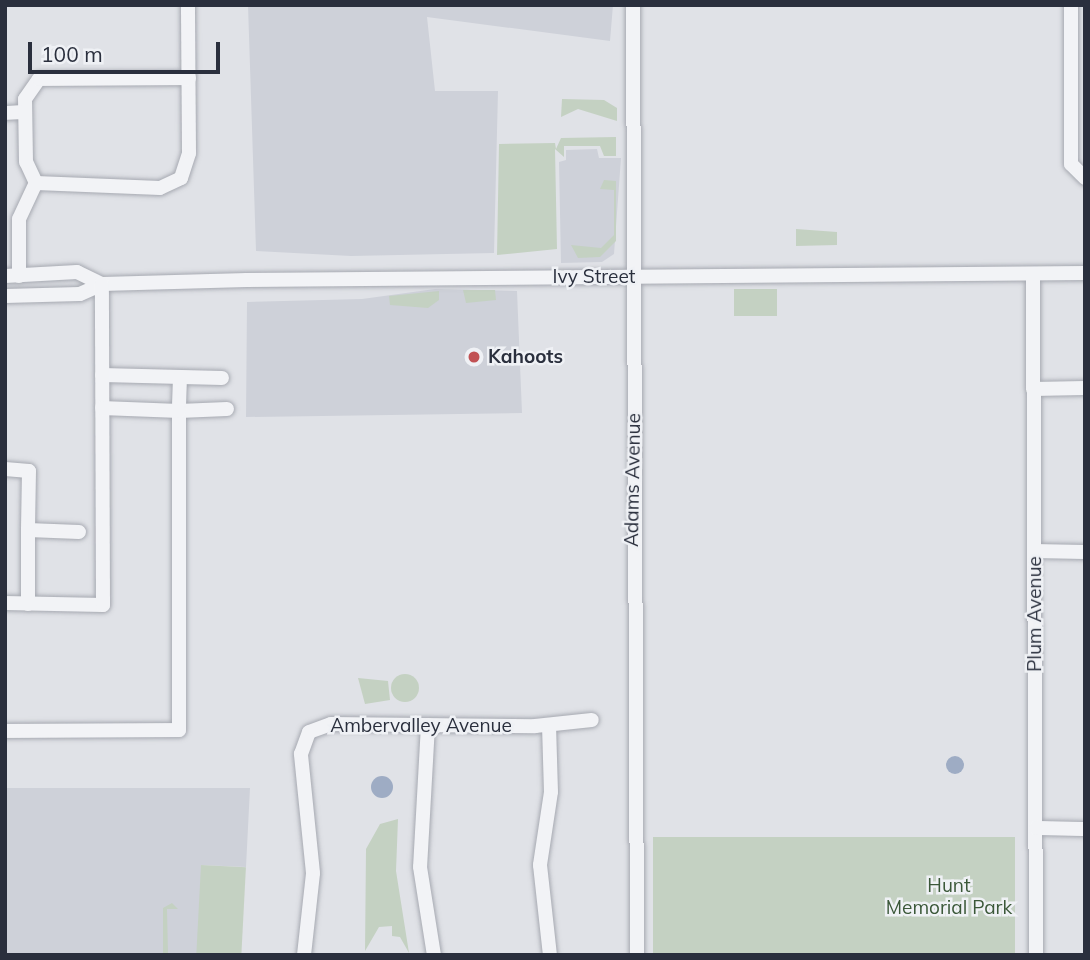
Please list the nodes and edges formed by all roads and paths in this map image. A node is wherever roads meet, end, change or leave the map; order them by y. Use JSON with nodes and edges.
{"nodes":[{"id":1,"x":188,"y":5,"type":"edge"},
{"id":2,"x":633,"y":5,"type":"edge"},
{"id":3,"x":1071,"y":5,"type":"edge"},
{"id":4,"x":189,"y":78,"type":"junction"},
{"id":5,"x":25,"y":112,"type":"junction"},
{"id":6,"x":5,"y":113,"type":"edge"},
{"id":7,"x":1085,"y":178,"type":"edge"},
{"id":8,"x":36,"y":183,"type":"junction"},
{"id":9,"x":1085,"y":273,"type":"edge"},
{"id":10,"x":1033,"y":274,"type":"junction"},
{"id":11,"x":12,"y":276,"type":"edge"},
{"id":12,"x":634,"y":277,"type":"junction"},
{"id":13,"x":102,"y":284,"type":"junction"},
{"id":14,"x":5,"y":296,"type":"edge"},
{"id":15,"x":102,"y":375,"type":"junction"},
{"id":16,"x":180,"y":377,"type":"junction"},
{"id":17,"x":222,"y":378,"type":"dead end"},
{"id":18,"x":1085,"y":388,"type":"edge"},
{"id":19,"x":1033,"y":389,"type":"junction"},
{"id":20,"x":102,"y":408,"type":"junction"},
{"id":21,"x":227,"y":410,"type":"dead end"},
{"id":22,"x":179,"y":411,"type":"junction"},
{"id":23,"x":5,"y":469,"type":"edge"},
{"id":24,"x":28,"y":530,"type":"junction"},
{"id":25,"x":79,"y":532,"type":"dead end"},
{"id":26,"x":1034,"y":551,"type":"junction"},
{"id":27,"x":1085,"y":552,"type":"edge"},
{"id":28,"x":5,"y":603,"type":"edge"},
{"id":29,"x":28,"y":604,"type":"junction"},
{"id":30,"x":592,"y":720,"type":"dead end"},
{"id":31,"x":549,"y":724,"type":"junction"},
{"id":32,"x":428,"y":725,"type":"junction"},
{"id":33,"x":5,"y":731,"type":"edge"},
{"id":34,"x":1036,"y":828,"type":"junction"},
{"id":35,"x":1085,"y":828,"type":"edge"},
{"id":36,"x":304,"y":955,"type":"edge"},
{"id":37,"x":434,"y":955,"type":"edge"},
{"id":38,"x":550,"y":955,"type":"edge"},
{"id":39,"x":636,"y":955,"type":"edge"},
{"id":40,"x":1036,"y":955,"type":"edge"}],
"edges":[{"from":1,"to":4,"type":"street"},
{"from":2,"to":12,"type":"street","name":"Adams Avenue"},
{"from":3,"to":7,"type":"street"},
{"from":4,"to":5,"type":"street"},
{"from":4,"to":8,"type":"street"},
{"from":5,"to":6,"type":"street"},
{"from":5,"to":8,"type":"street"},
{"from":8,"to":11,"type":"street"},
{"from":9,"to":10,"type":"street","name":"Ivy Street"},
{"from":10,"to":12,"type":"street","name":"Ivy Street"},
{"from":10,"to":19,"type":"street","name":"Plum Avenue"},
{"from":11,"to":13,"type":"street","name":"Ivy Street"},
{"from":12,"to":13,"type":"street","name":"Ivy Street"},
{"from":12,"to":39,"type":"street","name":"Adams Avenue"},
{"from":13,"to":14,"type":"street","name":"Ivy Street"},
{"from":13,"to":15,"type":"street"},
{"from":15,"to":16,"type":"street"},
{"from":15,"to":20,"type":"street"},
{"from":16,"to":17,"type":"street"},
{"from":16,"to":22,"type":"street"},
{"from":18,"to":19,"type":"street"},
{"from":19,"to":26,"type":"street","name":"Plum Avenue"},
{"from":20,"to":22,"type":"street"},
{"from":20,"to":29,"type":"street"},
{"from":21,"to":22,"type":"street"},
{"from":22,"to":33,"type":"street"},
{"from":23,"to":24,"type":"street"},
{"from":24,"to":25,"type":"street"},
{"from":24,"to":29,"type":"street"},
{"from":26,"to":27,"type":"street"},
{"from":26,"to":34,"type":"street","name":"Plum Avenue"},
{"from":28,"to":29,"type":"street"},
{"from":30,"to":31,"type":"street","name":"Ambervalley Avenue"},
{"from":31,"to":32,"type":"street","name":"Ambervalley Avenue"},
{"from":31,"to":38,"type":"street"},
{"from":32,"to":36,"type":"street","name":"Ambervalley Avenue"},
{"from":32,"to":37,"type":"street"},
{"from":34,"to":35,"type":"street"},
{"from":34,"to":40,"type":"street","name":"Plum Avenue"}]}
